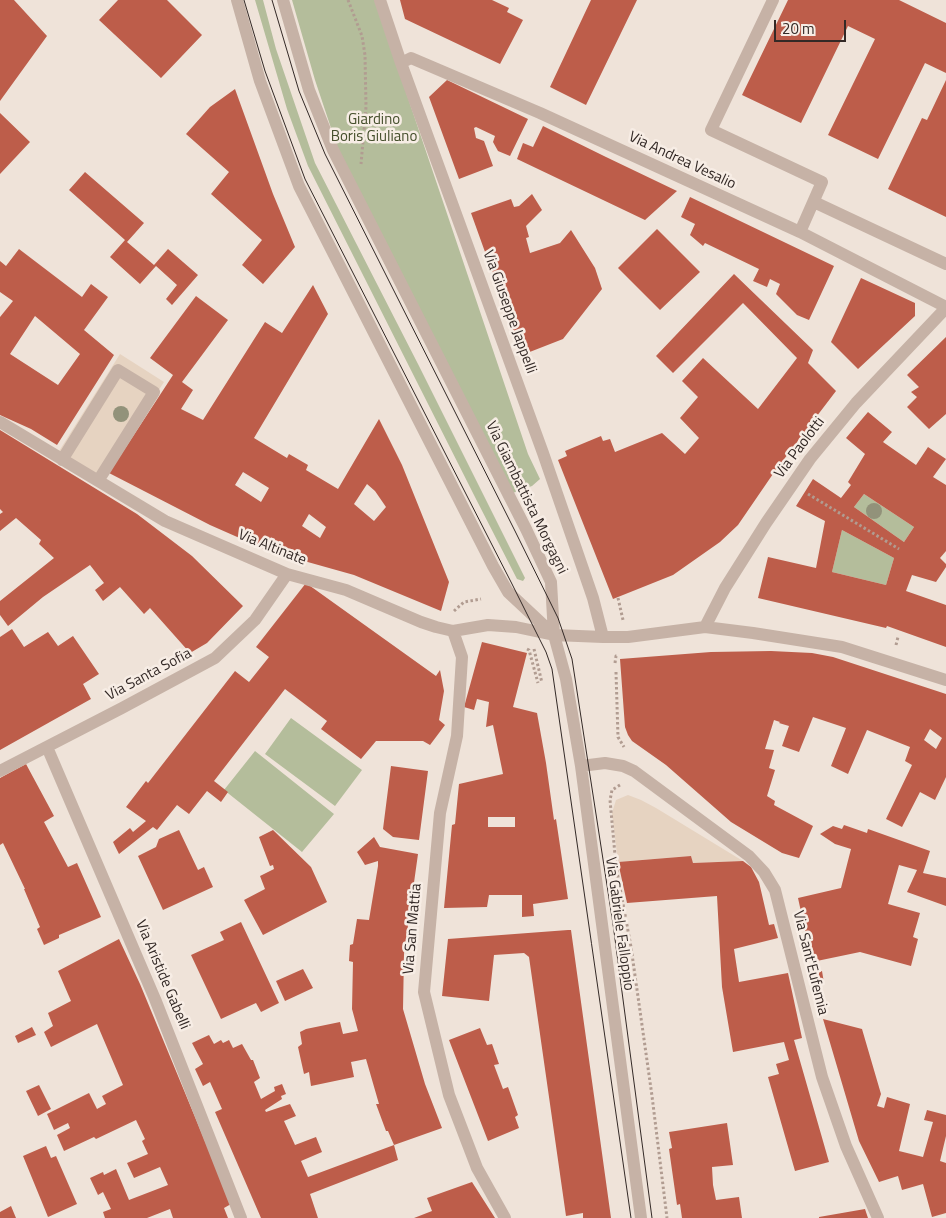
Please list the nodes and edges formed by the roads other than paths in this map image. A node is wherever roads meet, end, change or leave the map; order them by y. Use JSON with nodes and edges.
{"nodes":[{"id":1,"x":237,"y":0,"type":"edge"},
{"id":2,"x":283,"y":0,"type":"edge"},
{"id":3,"x":380,"y":0,"type":"edge"},
{"id":4,"x":773,"y":0,"type":"edge"},
{"id":5,"x":401,"y":63,"type":"junction"},
{"id":6,"x":814,"y":202,"type":"junction"},
{"id":7,"x":800,"y":232,"type":"junction"},
{"id":8,"x":946,"y":264,"type":"edge"},
{"id":9,"x":945,"y":311,"type":"edge"},
{"id":10,"x":0,"y":422,"type":"edge"},
{"id":11,"x":62,"y":460,"type":"junction"},
{"id":12,"x":98,"y":481,"type":"junction"},
{"id":13,"x":287,"y":574,"type":"junction"},
{"id":14,"x":705,"y":627,"type":"junction"},
{"id":15,"x":453,"y":630,"type":"junction"},
{"id":16,"x":554,"y":635,"type":"junction"},
{"id":17,"x":603,"y":637,"type":"junction"},
{"id":18,"x":946,"y":680,"type":"edge"},
{"id":19,"x":47,"y":747,"type":"junction"},
{"id":20,"x":581,"y":766,"type":"junction"},
{"id":21,"x":0,"y":771,"type":"edge"},
{"id":22,"x":241,"y":1218,"type":"edge"},
{"id":23,"x":505,"y":1218,"type":"edge"},
{"id":24,"x":641,"y":1218,"type":"edge"},
{"id":25,"x":878,"y":1218,"type":"edge"}],
"edges":[{"from":1,"to":16,"type":"street"},
{"from":2,"to":16,"type":"street","name":"Via Giambattista Morgagni"},
{"from":3,"to":5,"type":"street","name":"Via Giuseppe Jappelli"},
{"from":4,"to":6,"type":"street"},
{"from":5,"to":7,"type":"street","name":"Via Andrea Vesalio"},
{"from":5,"to":17,"type":"street","name":"Via Giuseppe Jappelli"},
{"from":6,"to":7,"type":"street"},
{"from":6,"to":8,"type":"street"},
{"from":7,"to":9,"type":"street","name":"Via Andrea Vesalio"},
{"from":9,"to":14,"type":"street","name":"Via Paolotti"},
{"from":10,"to":11,"type":"street","name":"Via Altinate"},
{"from":11,"to":12,"type":"street","name":"Via Altinate"},
{"from":11,"to":12,"type":"street"},
{"from":12,"to":13,"type":"street","name":"Via Altinate"},
{"from":13,"to":15,"type":"street","name":"Via Altinate"},
{"from":13,"to":19,"type":"street","name":"Via Santa Sofia"},
{"from":14,"to":17,"type":"street","name":"Via Altinate"},
{"from":14,"to":18,"type":"street","name":"Via Altinate"},
{"from":15,"to":16,"type":"street","name":"Via Altinate"},
{"from":15,"to":23,"type":"street","name":"Via San Mattia"},
{"from":16,"to":17,"type":"street","name":"Via Altinate"},
{"from":16,"to":20,"type":"street","name":"Via Gabriele Falloppio"},
{"from":19,"to":21,"type":"street","name":"Via Santa Sofia"},
{"from":19,"to":22,"type":"street","name":"Via Aristide Gabelli"},
{"from":20,"to":24,"type":"street","name":"Via Gabriele Falloppio"},
{"from":20,"to":25,"type":"street","name":"Via Sant'Eufemia"}]}
